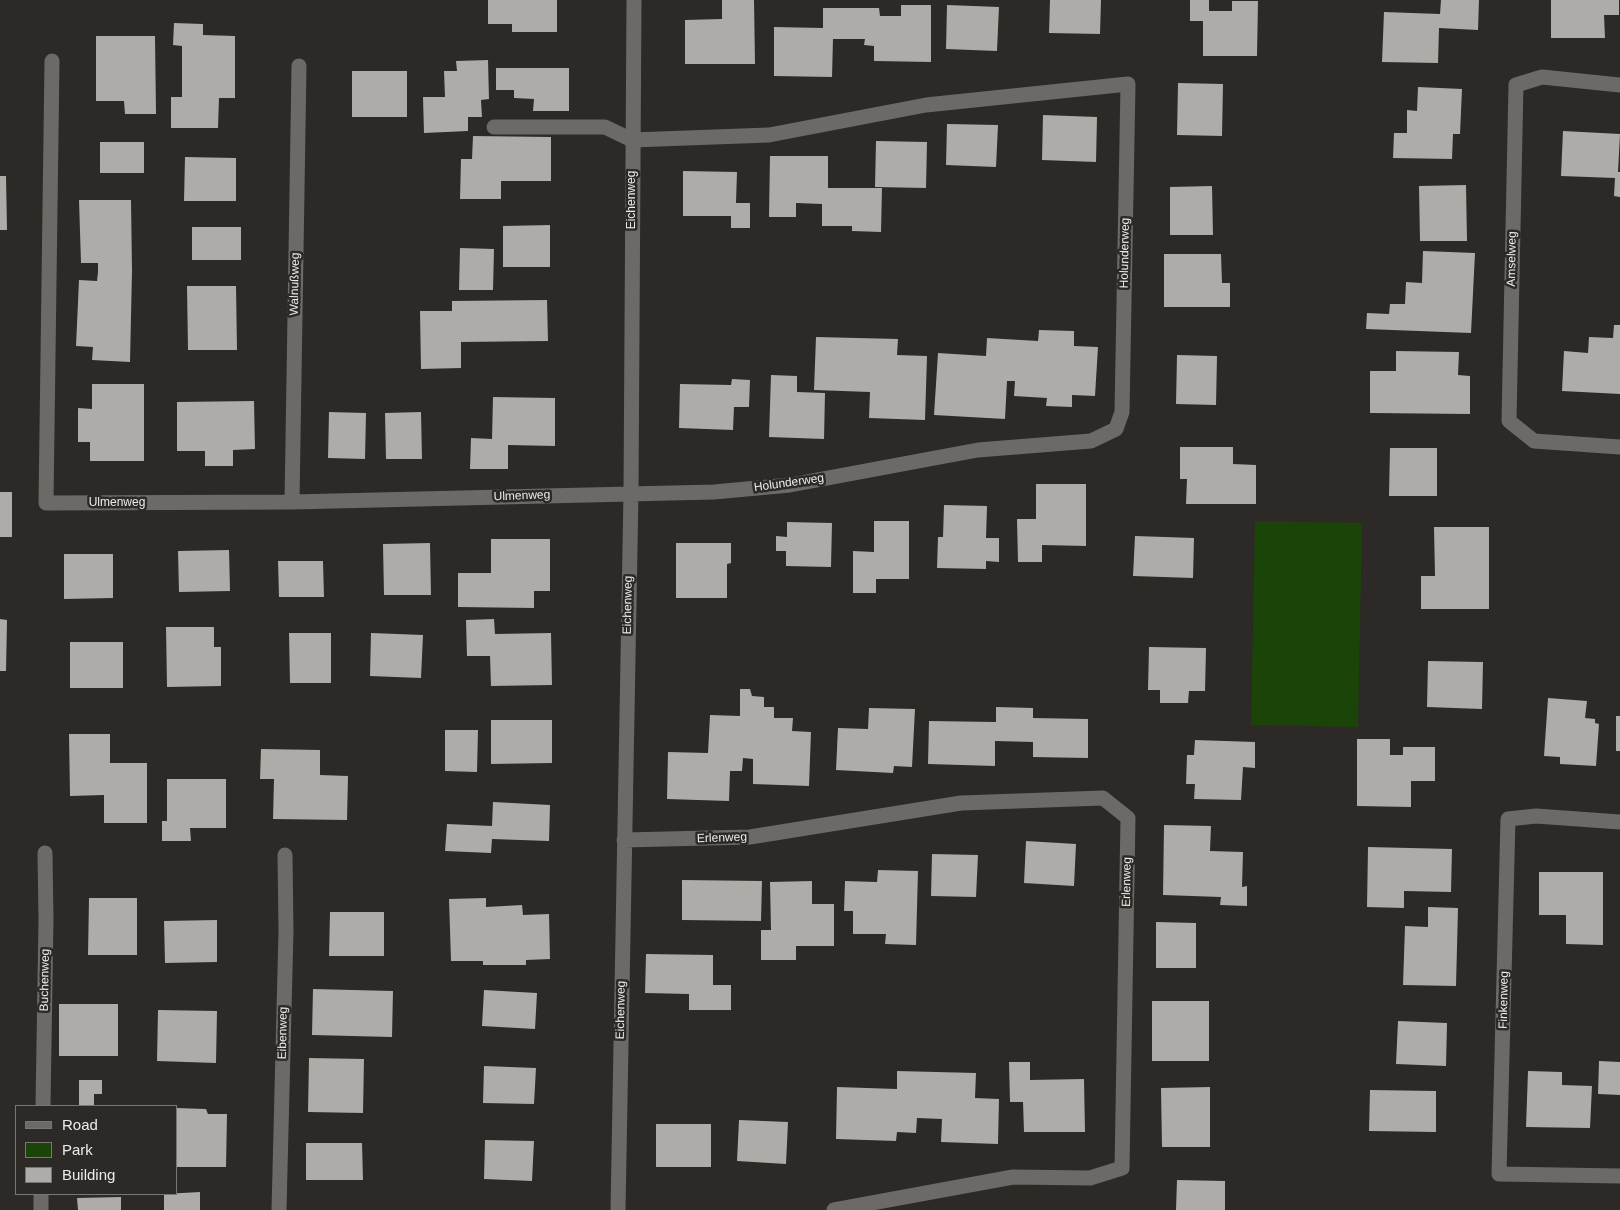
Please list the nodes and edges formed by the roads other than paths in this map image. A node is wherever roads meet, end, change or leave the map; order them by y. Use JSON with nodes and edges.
{"nodes":[{"id":1,"x":634,"y":0,"type":"edge"},
{"id":2,"x":52,"y":61,"type":"dead end"},
{"id":3,"x":299,"y":66,"type":"dead end"},
{"id":4,"x":1620,"y":85,"type":"edge"},
{"id":5,"x":494,"y":127,"type":"dead end"},
{"id":6,"x":632,"y":140,"type":"junction"},
{"id":7,"x":1620,"y":447,"type":"edge"},
{"id":8,"x":631,"y":493,"type":"junction"},
{"id":9,"x":292,"y":502,"type":"junction"},
{"id":10,"x":1620,"y":822,"type":"edge"},
{"id":11,"x":624,"y":840,"type":"junction"},
{"id":12,"x":44,"y":853,"type":"dead end"},
{"id":13,"x":285,"y":856,"type":"dead end"},
{"id":14,"x":43,"y":1105,"type":"edge"},
{"id":15,"x":1620,"y":1176,"type":"edge"},
{"id":16,"x":41,"y":1195,"type":"edge"},
{"id":17,"x":41,"y":1210,"type":"edge"},
{"id":18,"x":279,"y":1210,"type":"edge"},
{"id":19,"x":618,"y":1210,"type":"edge"},
{"id":20,"x":834,"y":1210,"type":"edge"}],
"edges":[{"from":1,"to":6,"type":"street","name":"Eichenweg"},
{"from":2,"to":9,"type":"street","name":"Ulmenweg"},
{"from":3,"to":9,"type":"street","name":"Walnußweg"},
{"from":4,"to":7,"type":"street","name":"Amselweg"},
{"from":5,"to":6,"type":"street"},
{"from":6,"to":8,"type":"street","name":"Eichenweg"},
{"from":6,"to":8,"type":"street","name":"Holunderweg"},
{"from":8,"to":9,"type":"street","name":"Ulmenweg"},
{"from":8,"to":11,"type":"street","name":"Eichenweg"},
{"from":10,"to":15,"type":"street","name":"Finkenweg"},
{"from":11,"to":19,"type":"street","name":"Eichenweg"},
{"from":11,"to":20,"type":"street","name":"Erlenweg"},
{"from":12,"to":14,"type":"street","name":"Buchenweg"},
{"from":13,"to":18,"type":"street","name":"Eibenweg"},
{"from":16,"to":17,"type":"street"}]}
